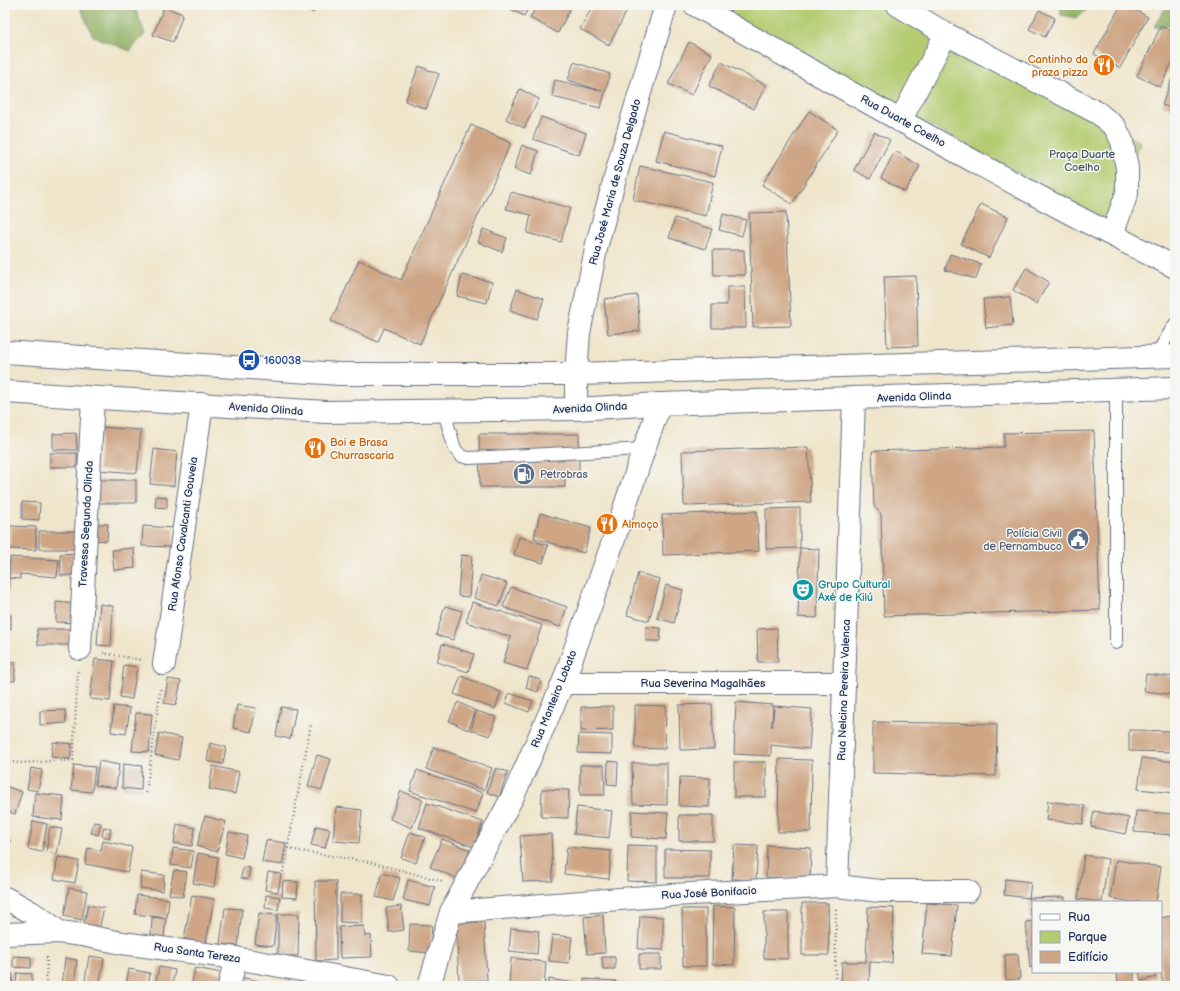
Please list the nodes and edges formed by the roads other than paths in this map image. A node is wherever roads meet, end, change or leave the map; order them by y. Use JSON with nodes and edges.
{"nodes":[{"id":1,"x":666,"y":5,"type":"edge"},
{"id":2,"x":695,"y":5,"type":"edge"},
{"id":3,"x":898,"y":5,"type":"edge"},
{"id":4,"x":946,"y":34,"type":"junction"},
{"id":5,"x":900,"y":121,"type":"junction"},
{"id":6,"x":1112,"y":235,"type":"junction"},
{"id":7,"x":1175,"y":267,"type":"edge"},
{"id":8,"x":1175,"y":324,"type":"edge"},
{"id":9,"x":5,"y":352,"type":"edge"},
{"id":10,"x":1165,"y":356,"type":"edge"},
{"id":11,"x":576,"y":374,"type":"junction"},
{"id":12,"x":1175,"y":388,"type":"edge"},
{"id":13,"x":1116,"y":390,"type":"junction"},
{"id":14,"x":5,"y":392,"type":"edge"},
{"id":15,"x":93,"y":398,"type":"junction"},
{"id":16,"x":854,"y":398,"type":"junction"},
{"id":17,"x":202,"y":404,"type":"junction"},
{"id":18,"x":660,"y":404,"type":"junction"},
{"id":19,"x":576,"y":410,"type":"junction"},
{"id":20,"x":444,"y":412,"type":"junction"},
{"id":21,"x":644,"y":449,"type":"junction"},
{"id":22,"x":1116,"y":643,"type":"dead end"},
{"id":23,"x":80,"y":649,"type":"road end"},
{"id":24,"x":164,"y":664,"type":"road end"},
{"id":25,"x":563,"y":683,"type":"junction"},
{"id":26,"x":844,"y":683,"type":"junction"},
{"id":27,"x":837,"y":886,"type":"junction"},
{"id":28,"x":968,"y":891,"type":"dead end"},
{"id":29,"x":5,"y":898,"type":"edge"},
{"id":30,"x":451,"y":912,"type":"junction"},
{"id":31,"x":54,"y":933,"type":"junction"},
{"id":32,"x":5,"y":934,"type":"edge"},
{"id":33,"x":236,"y":958,"type":"junction"},
{"id":34,"x":230,"y":986,"type":"edge"},
{"id":35,"x":389,"y":986,"type":"edge"},
{"id":36,"x":429,"y":986,"type":"edge"}],
"edges":[{"from":1,"to":11,"type":"street","name":"Rua José Maria de Souza Delgado"},
{"from":2,"to":5,"type":"street","name":"Rua Duarte Coelho"},
{"from":3,"to":4,"type":"street"},
{"from":4,"to":5,"type":"street"},
{"from":4,"to":6,"type":"street"},
{"from":5,"to":6,"type":"street","name":"Rua Duarte Coelho"},
{"from":6,"to":7,"type":"street","name":"Rua Duarte Coelho"},
{"from":8,"to":10,"type":"lane"},
{"from":9,"to":11,"type":"street"},
{"from":10,"to":11,"type":"street"},
{"from":11,"to":19,"type":"street","name":"Rua José Maria de Souza Delgado"},
{"from":12,"to":13,"type":"street","name":"Avenida Olinda"},
{"from":13,"to":16,"type":"street","name":"Avenida Olinda"},
{"from":13,"to":22,"type":"lane"},
{"from":14,"to":15,"type":"street","name":"Avenida Olinda"},
{"from":15,"to":17,"type":"street","name":"Avenida Olinda"},
{"from":15,"to":23,"type":"street","name":"Travessa Segunda Olinda"},
{"from":16,"to":18,"type":"street","name":"Avenida Olinda"},
{"from":16,"to":26,"type":"street","name":"Rua Nelcina Pereira Valenca"},
{"from":17,"to":20,"type":"street","name":"Avenida Olinda"},
{"from":17,"to":24,"type":"street","name":"Rua Afonso Cavalcanti Gouveia"},
{"from":18,"to":19,"type":"street","name":"Avenida Olinda"},
{"from":18,"to":21,"type":"street","name":"Rua Monteiro Lobato"},
{"from":19,"to":20,"type":"street","name":"Avenida Olinda"},
{"from":20,"to":21,"type":"lane"},
{"from":21,"to":25,"type":"street","name":"Rua Monteiro Lobato"},
{"from":25,"to":26,"type":"street","name":"Rua Severina Magalhães"},
{"from":25,"to":30,"type":"street","name":"Rua Monteiro Lobato"},
{"from":26,"to":27,"type":"street","name":"Rua Nelcina Pereira Valenca"},
{"from":27,"to":28,"type":"street","name":"Rua José Bonifacio"},
{"from":27,"to":30,"type":"street","name":"Rua José Bonifacio"},
{"from":29,"to":31,"type":"street"},
{"from":30,"to":36,"type":"street","name":"Rua Monteiro Lobato"},
{"from":31,"to":32,"type":"street","name":"Rua Santa Tereza"},
{"from":31,"to":33,"type":"street","name":"Rua Santa Tereza"},
{"from":33,"to":34,"type":"street"},
{"from":33,"to":35,"type":"street","name":"Rua Santa Tereza"}]}
